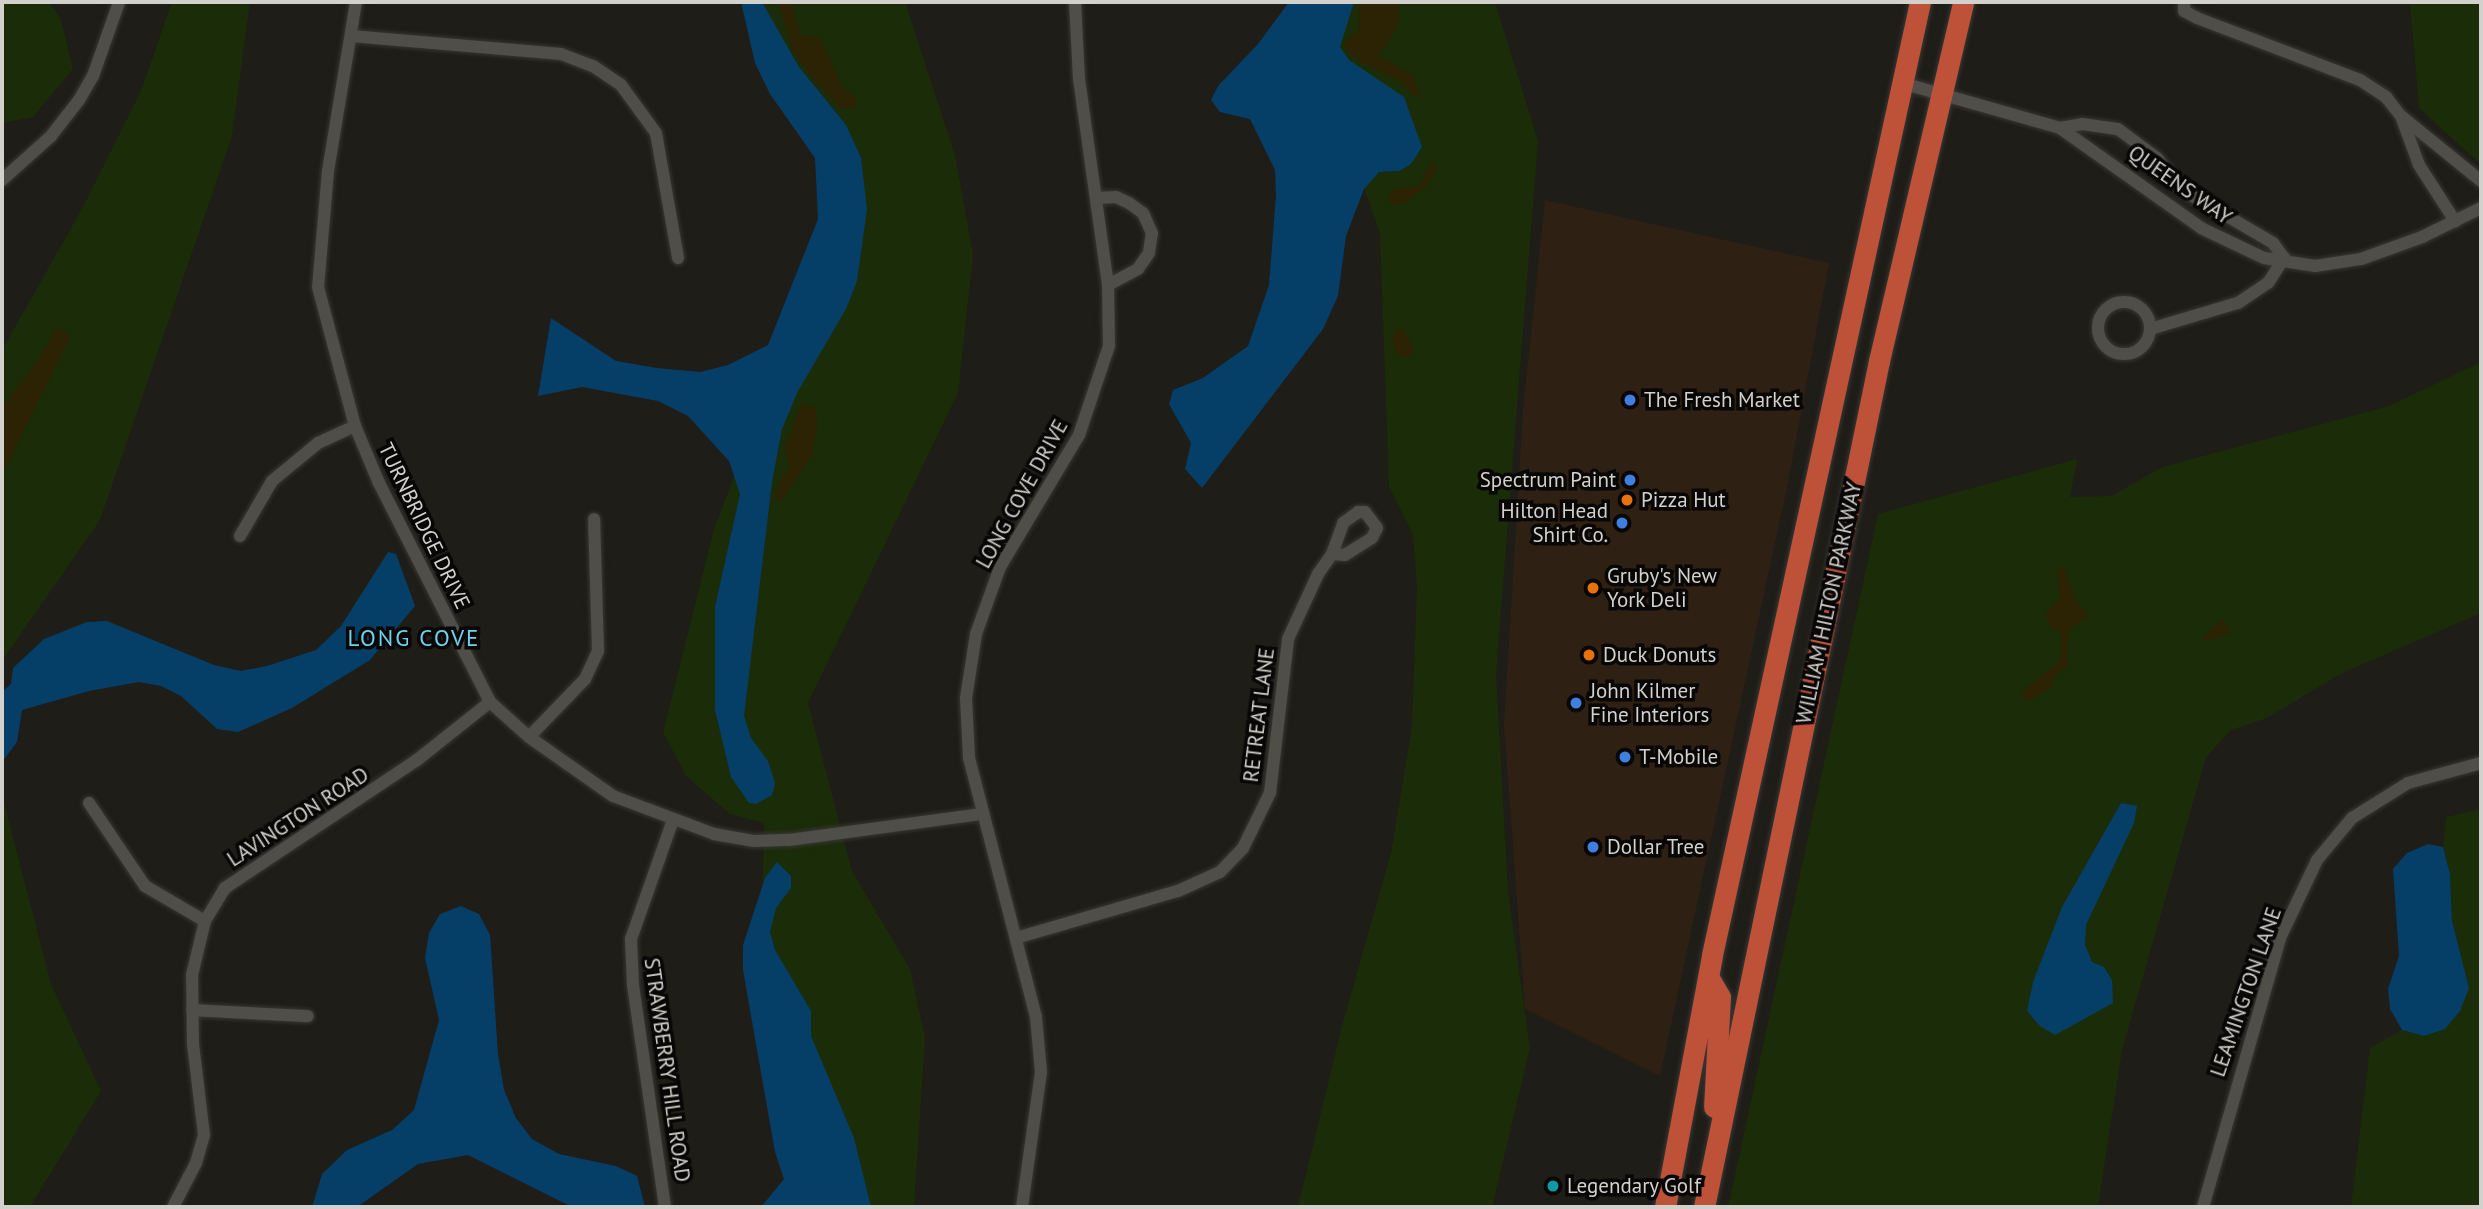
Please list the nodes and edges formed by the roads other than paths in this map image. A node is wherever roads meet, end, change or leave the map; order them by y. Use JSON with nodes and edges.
{"nodes":[{"id":1,"x":119,"y":2,"type":"edge"},
{"id":2,"x":356,"y":2,"type":"edge"},
{"id":3,"x":1075,"y":2,"type":"edge"},
{"id":4,"x":1920,"y":2,"type":"edge"},
{"id":5,"x":1963,"y":2,"type":"edge"},
{"id":6,"x":2184,"y":2,"type":"edge"},
{"id":7,"x":351,"y":36,"type":"junction"},
{"id":8,"x":1902,"y":83,"type":"junction"},
{"id":9,"x":1942,"y":93,"type":"junction"},
{"id":10,"x":2401,"y":116,"type":"junction"},
{"id":11,"x":2060,"y":128,"type":"junction"},
{"id":12,"x":2,"y":180,"type":"edge"},
{"id":13,"x":2481,"y":181,"type":"edge"},
{"id":14,"x":1098,"y":198,"type":"junction"},
{"id":15,"x":2481,"y":208,"type":"edge"},
{"id":16,"x":2455,"y":221,"type":"junction"},
{"id":17,"x":678,"y":258,"type":"dead end"},
{"id":18,"x":2284,"y":258,"type":"junction"},
{"id":19,"x":1108,"y":285,"type":"junction"},
{"id":20,"x":2150,"y":329,"type":"junction"},
{"id":21,"x":355,"y":426,"type":"junction"},
{"id":22,"x":594,"y":519,"type":"dead end"},
{"id":23,"x":240,"y":536,"type":"dead end"},
{"id":24,"x":1332,"y":554,"type":"dead end"},
{"id":25,"x":490,"y":702,"type":"junction"},
{"id":26,"x":529,"y":737,"type":"junction"},
{"id":27,"x":2481,"y":763,"type":"edge"},
{"id":28,"x":89,"y":803,"type":"dead end"},
{"id":29,"x":982,"y":814,"type":"junction"},
{"id":30,"x":673,"y":820,"type":"junction"},
{"id":31,"x":205,"y":921,"type":"junction"},
{"id":32,"x":1016,"y":938,"type":"junction"},
{"id":33,"x":1709,"y":978,"type":"junction"},
{"id":34,"x":192,"y":1010,"type":"junction"},
{"id":35,"x":308,"y":1016,"type":"dead end"},
{"id":36,"x":1710,"y":1179,"type":"junction"},
{"id":37,"x":173,"y":1207,"type":"edge"},
{"id":38,"x":665,"y":1207,"type":"edge"},
{"id":39,"x":1023,"y":1207,"type":"edge"},
{"id":40,"x":1665,"y":1207,"type":"edge"},
{"id":41,"x":1704,"y":1207,"type":"edge"},
{"id":42,"x":2203,"y":1207,"type":"edge"}],
"edges":[{"from":1,"to":12,"type":"street"},
{"from":2,"to":7,"type":"street","name":"TURNBRIDGE DRIVE"},
{"from":3,"to":14,"type":"street","name":"LONG COVE DRIVE"},
{"from":4,"to":8,"type":"highway","name":"WILLIAM HILTON PARKWAY"},
{"from":5,"to":9,"type":"highway","name":"WILLIAM HILTON PARKWAY"},
{"from":6,"to":10,"type":"street"},
{"from":7,"to":17,"type":"street"},
{"from":7,"to":21,"type":"street","name":"TURNBRIDGE DRIVE"},
{"from":8,"to":9,"type":"street","name":"QUEENS WAY"},
{"from":8,"to":33,"type":"highway","name":"WILLIAM HILTON PARKWAY"},
{"from":9,"to":11,"type":"street","name":"QUEENS WAY"},
{"from":9,"to":36,"type":"highway","name":"WILLIAM HILTON PARKWAY"},
{"from":10,"to":13,"type":"street"},
{"from":10,"to":16,"type":"street"},
{"from":11,"to":18,"type":"street","name":"QUEENS WAY"},
{"from":11,"to":18,"type":"street","name":"QUEENS WAY"},
{"from":14,"to":19,"type":"street","name":"LONG COVE DRIVE"},
{"from":14,"to":19,"type":"street"},
{"from":15,"to":16,"type":"street","name":"QUEENS WAY"},
{"from":16,"to":18,"type":"street","name":"QUEENS WAY"},
{"from":18,"to":20,"type":"street"},
{"from":19,"to":29,"type":"street","name":"LONG COVE DRIVE"},
{"from":20,"to":20,"type":"street"},
{"from":21,"to":23,"type":"street"},
{"from":21,"to":25,"type":"street","name":"TURNBRIDGE DRIVE"},
{"from":22,"to":26,"type":"street"},
{"from":24,"to":32,"type":"street","name":"RETREAT LANE"},
{"from":25,"to":26,"type":"street","name":"TURNBRIDGE DRIVE"},
{"from":25,"to":31,"type":"street","name":"LAVINGTON ROAD"},
{"from":26,"to":30,"type":"street","name":"TURNBRIDGE DRIVE"},
{"from":27,"to":42,"type":"street","name":"LEAMINGTON LANE"},
{"from":28,"to":31,"type":"street"},
{"from":29,"to":30,"type":"street","name":"TURNBRIDGE DRIVE"},
{"from":29,"to":32,"type":"street","name":"LONG COVE DRIVE"},
{"from":30,"to":38,"type":"street","name":"STRAWBERRY HILL ROAD"},
{"from":31,"to":34,"type":"street","name":"LAVINGTON ROAD"},
{"from":32,"to":39,"type":"street","name":"LONG COVE DRIVE"},
{"from":33,"to":36,"type":"highway"},
{"from":33,"to":40,"type":"highway","name":"WILLIAM HILTON PARKWAY"},
{"from":34,"to":35,"type":"street"},
{"from":34,"to":37,"type":"street","name":"LAVINGTON ROAD"},
{"from":36,"to":41,"type":"highway","name":"WILLIAM HILTON PARKWAY"}]}
